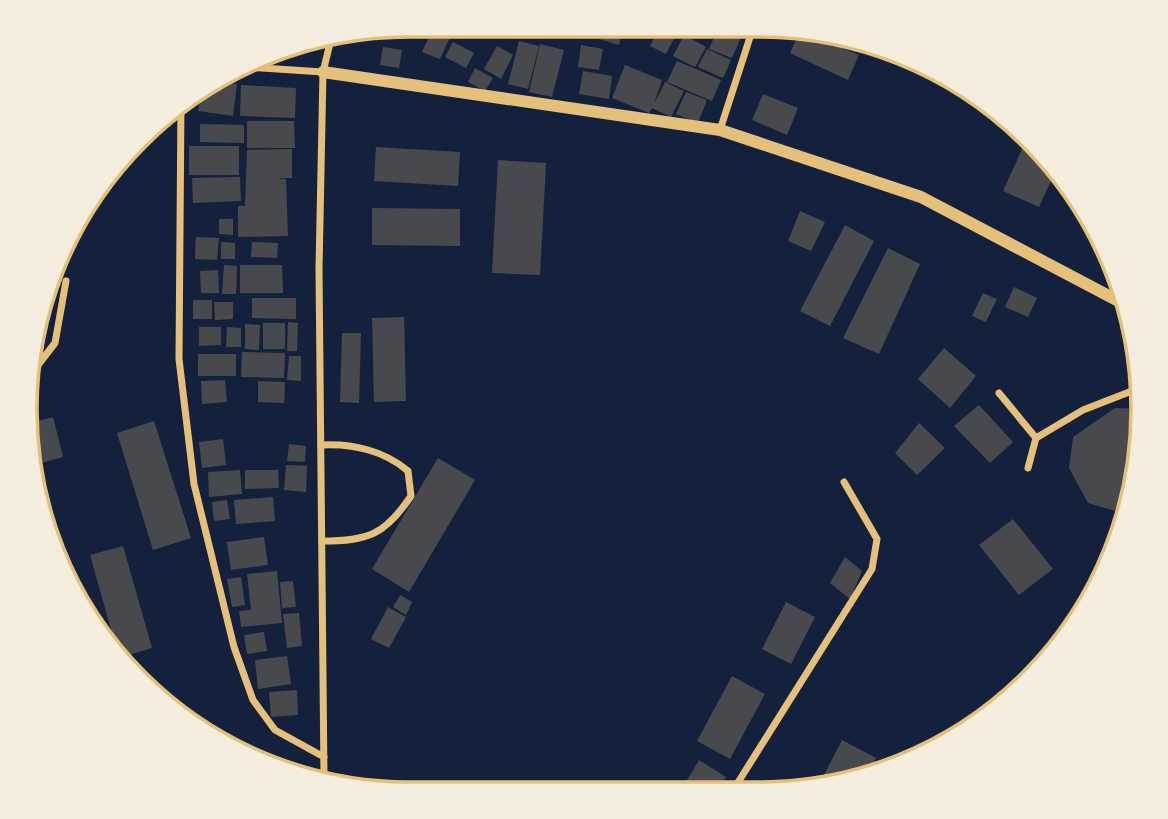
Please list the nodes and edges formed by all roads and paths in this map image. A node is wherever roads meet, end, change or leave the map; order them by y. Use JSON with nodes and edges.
{"nodes":[{"id":1,"x":750,"y":37,"type":"edge"},
{"id":2,"x":329,"y":46,"type":"edge"},
{"id":3,"x":262,"y":67,"type":"edge"},
{"id":4,"x":323,"y":72,"type":"junction"},
{"id":5,"x":181,"y":116,"type":"edge"},
{"id":6,"x":720,"y":130,"type":"junction"},
{"id":7,"x":66,"y":281,"type":"dead end"},
{"id":8,"x":1114,"y":299,"type":"edge"},
{"id":9,"x":40,"y":363,"type":"edge"},
{"id":10,"x":1130,"y":392,"type":"edge"},
{"id":11,"x":999,"y":393,"type":"dead end"},
{"id":12,"x":1036,"y":438,"type":"junction"},
{"id":13,"x":321,"y":445,"type":"junction"},
{"id":14,"x":1027,"y":468,"type":"dead end"},
{"id":15,"x":844,"y":482,"type":"dead end"},
{"id":16,"x":322,"y":541,"type":"junction"},
{"id":17,"x":324,"y":757,"type":"junction"},
{"id":18,"x":324,"y":772,"type":"edge"},
{"id":19,"x":738,"y":782,"type":"edge"}],
"edges":[{"from":1,"to":6,"type":"street"},
{"from":2,"to":4,"type":"street"},
{"from":3,"to":4,"type":"street"},
{"from":4,"to":6,"type":"street"},
{"from":4,"to":13,"type":"street"},
{"from":5,"to":17,"type":"street"},
{"from":6,"to":8,"type":"street"},
{"from":7,"to":9,"type":"street"},
{"from":10,"to":12,"type":"street"},
{"from":11,"to":12,"type":"street"},
{"from":12,"to":14,"type":"street"},
{"from":13,"to":16,"type":"street"},
{"from":13,"to":16,"type":"street"},
{"from":15,"to":19,"type":"street"},
{"from":16,"to":17,"type":"street"},
{"from":17,"to":18,"type":"street"}]}
